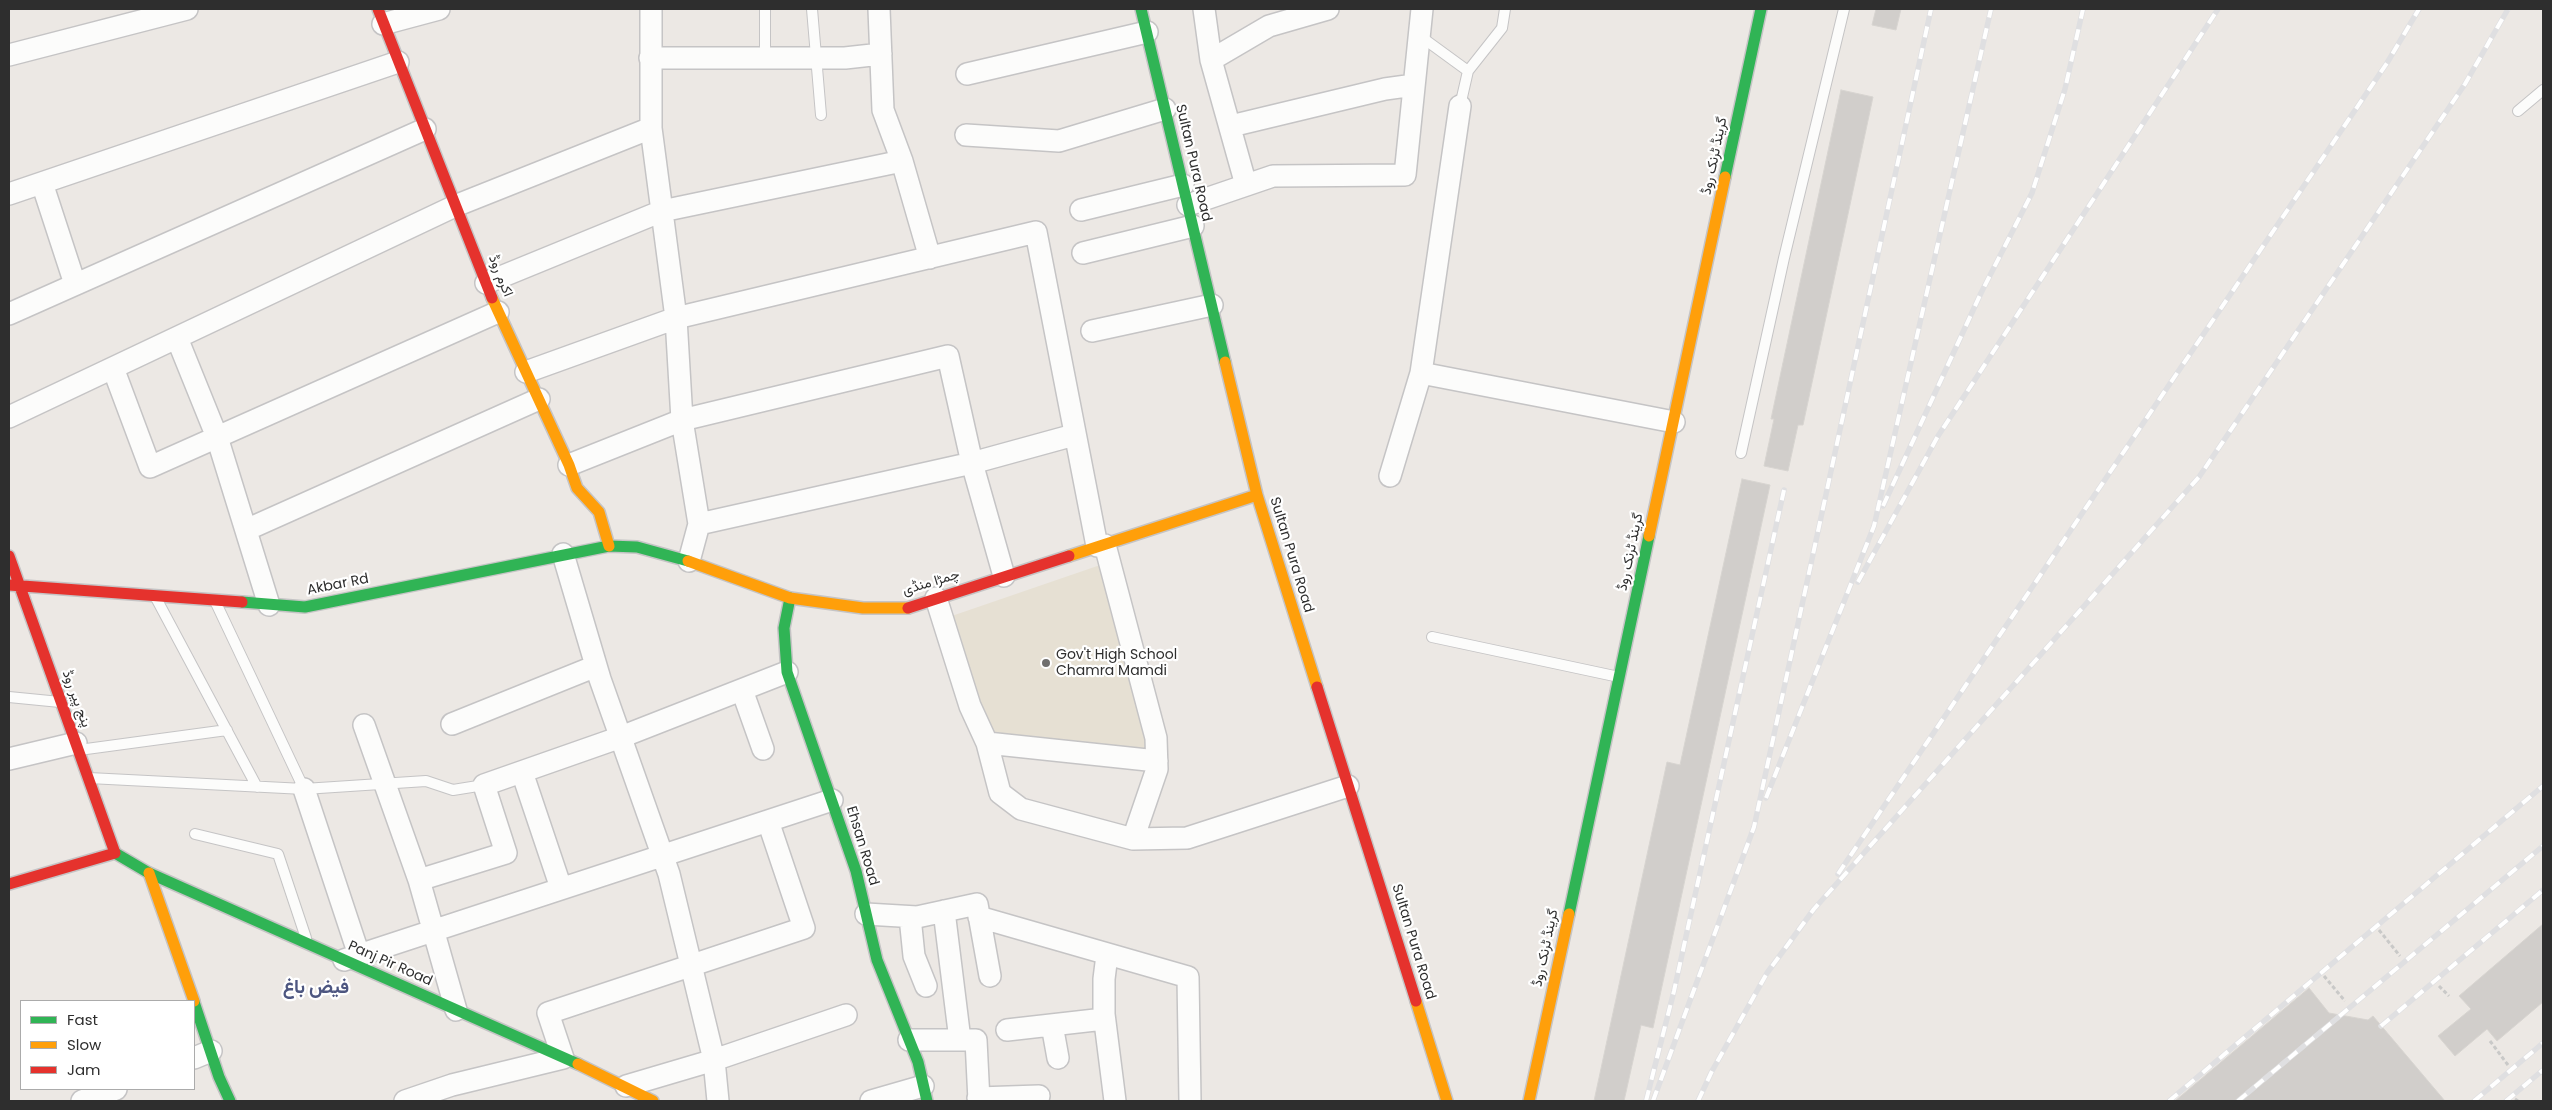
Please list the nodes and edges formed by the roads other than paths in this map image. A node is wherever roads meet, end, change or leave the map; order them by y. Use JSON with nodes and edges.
{"nodes":[{"id":1,"x":439,"y":9,"type":"edge"},
{"id":2,"x":651,"y":9,"type":"edge"},
{"id":3,"x":765,"y":9,"type":"edge"},
{"id":4,"x":812,"y":9,"type":"edge"},
{"id":5,"x":879,"y":9,"type":"edge"},
{"id":6,"x":1141,"y":9,"type":"edge"},
{"id":7,"x":1204,"y":9,"type":"edge"},
{"id":8,"x":1328,"y":9,"type":"edge"},
{"id":9,"x":1422,"y":9,"type":"edge"},
{"id":10,"x":1505,"y":9,"type":"edge"},
{"id":11,"x":1761,"y":9,"type":"edge"},
{"id":12,"x":1844,"y":9,"type":"edge"},
{"id":13,"x":178,"y":10,"type":"edge"},
{"id":14,"x":381,"y":16,"type":"edge"},
{"id":15,"x":1147,"y":32,"type":"junction"},
{"id":16,"x":1420,"y":36,"type":"junction"},
{"id":17,"x":881,"y":54,"type":"junction"},
{"id":18,"x":9,"y":55,"type":"edge"},
{"id":19,"x":765,"y":57,"type":"junction"},
{"id":20,"x":650,"y":58,"type":"junction"},
{"id":21,"x":815,"y":58,"type":"junction"},
{"id":22,"x":1211,"y":60,"type":"junction"},
{"id":23,"x":398,"y":62,"type":"junction"},
{"id":24,"x":1468,"y":71,"type":"junction"},
{"id":25,"x":967,"y":74,"type":"dead end"},
{"id":26,"x":1414,"y":85,"type":"junction"},
{"id":27,"x":2543,"y":90,"type":"edge"},
{"id":28,"x":1460,"y":106,"type":"joint"},
{"id":29,"x":1165,"y":109,"type":"junction"},
{"id":30,"x":2518,"y":111,"type":"dead end"},
{"id":31,"x":820,"y":115,"type":"dead end"},
{"id":32,"x":1231,"y":126,"type":"junction"},
{"id":33,"x":651,"y":128,"type":"junction"},
{"id":34,"x":425,"y":129,"type":"junction"},
{"id":35,"x":966,"y":135,"type":"dead end"},
{"id":36,"x":902,"y":161,"type":"junction"},
{"id":37,"x":42,"y":183,"type":"junction"},
{"id":38,"x":1246,"y":185,"type":"junction"},
{"id":39,"x":9,"y":194,"type":"edge"},
{"id":40,"x":1186,"y":195,"type":"junction"},
{"id":41,"x":456,"y":206,"type":"junction"},
{"id":42,"x":1081,"y":210,"type":"dead end"},
{"id":43,"x":662,"y":211,"type":"junction"},
{"id":44,"x":1193,"y":226,"type":"junction"},
{"id":45,"x":1083,"y":253,"type":"dead end"},
{"id":46,"x":930,"y":258,"type":"junction"},
{"id":47,"x":486,"y":283,"type":"junction"},
{"id":48,"x":75,"y":284,"type":"junction"},
{"id":49,"x":1212,"y":305,"type":"junction"},
{"id":50,"x":498,"y":312,"type":"junction"},
{"id":51,"x":9,"y":314,"type":"edge"},
{"id":52,"x":676,"y":318,"type":"junction"},
{"id":53,"x":1092,"y":331,"type":"dead end"},
{"id":54,"x":177,"y":338,"type":"junction"},
{"id":55,"x":113,"y":368,"type":"junction"},
{"id":56,"x":526,"y":372,"type":"junction"},
{"id":57,"x":1421,"y":373,"type":"junction"},
{"id":58,"x":539,"y":399,"type":"junction"},
{"id":59,"x":9,"y":416,"type":"edge"},
{"id":60,"x":682,"y":420,"type":"junction"},
{"id":61,"x":1674,"y":422,"type":"junction"},
{"id":62,"x":1074,"y":435,"type":"junction"},
{"id":63,"x":217,"y":437,"type":"junction"},
{"id":64,"x":1742,"y":452,"type":"dead end"},
{"id":65,"x":972,"y":463,"type":"junction"},
{"id":66,"x":569,"y":465,"type":"junction"},
{"id":67,"x":1390,"y":476,"type":"dead end"},
{"id":68,"x":1257,"y":495,"type":"junction"},
{"id":69,"x":699,"y":524,"type":"junction"},
{"id":70,"x":246,"y":530,"type":"junction"},
{"id":71,"x":1101,"y":545,"type":"junction"},
{"id":72,"x":609,"y":546,"type":"junction"},
{"id":73,"x":562,"y":554,"type":"junction"},
{"id":74,"x":9,"y":556,"type":"edge"},
{"id":75,"x":689,"y":561,"type":"junction"},
{"id":76,"x":1004,"y":576,"type":"junction"},
{"id":77,"x":14,"y":585,"type":"edge"},
{"id":78,"x":155,"y":596,"type":"junction"},
{"id":79,"x":790,"y":598,"type":"junction"},
{"id":80,"x":936,"y":598,"type":"junction"},
{"id":81,"x":214,"y":600,"type":"junction"},
{"id":82,"x":269,"y":605,"type":"junction"},
{"id":83,"x":1432,"y":637,"type":"dead end"},
{"id":84,"x":596,"y":666,"type":"junction"},
{"id":85,"x":787,"y":672,"type":"junction"},
{"id":86,"x":1619,"y":677,"type":"junction"},
{"id":87,"x":742,"y":690,"type":"junction"},
{"id":88,"x":9,"y":697,"type":"edge"},
{"id":89,"x":61,"y":702,"type":"junction"},
{"id":90,"x":364,"y":724,"type":"dead end"},
{"id":91,"x":452,"y":724,"type":"dead end"},
{"id":92,"x":227,"y":730,"type":"junction"},
{"id":93,"x":621,"y":737,"type":"junction"},
{"id":94,"x":987,"y":743,"type":"junction"},
{"id":95,"x":77,"y":747,"type":"junction"},
{"id":96,"x":762,"y":749,"type":"dead end"},
{"id":97,"x":9,"y":759,"type":"edge"},
{"id":98,"x":1156,"y":761,"type":"junction"},
{"id":99,"x":522,"y":772,"type":"junction"},
{"id":100,"x":88,"y":778,"type":"junction"},
{"id":101,"x":387,"y":784,"type":"junction"},
{"id":102,"x":484,"y":785,"type":"junction"},
{"id":103,"x":1348,"y":786,"type":"junction"},
{"id":104,"x":257,"y":787,"type":"junction"},
{"id":105,"x":304,"y":789,"type":"junction"},
{"id":106,"x":832,"y":800,"type":"junction"},
{"id":107,"x":768,"y":821,"type":"junction"},
{"id":108,"x":196,"y":834,"type":"dead end"},
{"id":109,"x":1133,"y":839,"type":"junction"},
{"id":110,"x":115,"y":853,"type":"junction"},
{"id":111,"x":663,"y":855,"type":"junction"},
{"id":112,"x":149,"y":873,"type":"junction"},
{"id":113,"x":419,"y":880,"type":"junction"},
{"id":114,"x":9,"y":884,"type":"edge"},
{"id":115,"x":561,"y":888,"type":"junction"},
{"id":116,"x":944,"y":911,"type":"junction"},
{"id":117,"x":866,"y":914,"type":"junction"},
{"id":118,"x":979,"y":916,"type":"junction"},
{"id":119,"x":910,"y":917,"type":"junction"},
{"id":120,"x":433,"y":930,"type":"junction"},
{"id":121,"x":308,"y":944,"type":"junction"},
{"id":122,"x":1107,"y":955,"type":"junction"},
{"id":123,"x":351,"y":957,"type":"junction"},
{"id":124,"x":691,"y":965,"type":"junction"},
{"id":125,"x":990,"y":976,"type":"dead end"},
{"id":126,"x":926,"y":986,"type":"dead end"},
{"id":127,"x":194,"y":1000,"type":"edge"},
{"id":128,"x":195,"y":1008,"type":"edge"},
{"id":129,"x":456,"y":1010,"type":"junction"},
{"id":130,"x":846,"y":1015,"type":"dead end"},
{"id":131,"x":1104,"y":1019,"type":"junction"},
{"id":132,"x":1052,"y":1025,"type":"junction"},
{"id":133,"x":1007,"y":1030,"type":"dead end"},
{"id":134,"x":909,"y":1040,"type":"junction"},
{"id":135,"x":960,"y":1040,"type":"junction"},
{"id":136,"x":202,"y":1055,"type":"edge"},
{"id":137,"x":564,"y":1058,"type":"junction"},
{"id":138,"x":1058,"y":1058,"type":"dead end"},
{"id":139,"x":714,"y":1060,"type":"junction"},
{"id":140,"x":626,"y":1086,"type":"junction"},
{"id":141,"x":113,"y":1090,"type":"edge"},
{"id":142,"x":925,"y":1093,"type":"edge"},
{"id":143,"x":1039,"y":1096,"type":"dead end"},
{"id":144,"x":979,"y":1100,"type":"edge"},
{"id":145,"x":82,"y":1101,"type":"edge"},
{"id":146,"x":230,"y":1101,"type":"edge"},
{"id":147,"x":405,"y":1101,"type":"edge"},
{"id":148,"x":653,"y":1101,"type":"edge"},
{"id":149,"x":718,"y":1101,"type":"edge"},
{"id":150,"x":870,"y":1101,"type":"edge"},
{"id":151,"x":1115,"y":1101,"type":"edge"},
{"id":152,"x":1190,"y":1101,"type":"edge"},
{"id":153,"x":1447,"y":1101,"type":"edge"},
{"id":154,"x":1529,"y":1101,"type":"edge"}],
"edges":[{"from":1,"to":14,"type":"street"},
{"from":2,"to":20,"type":"street"},
{"from":3,"to":19,"type":"lane"},
{"from":4,"to":21,"type":"lane"},
{"from":5,"to":17,"type":"street"},
{"from":6,"to":15,"type":"main road","name":"Sultan Pura Road"},
{"from":7,"to":22,"type":"street"},
{"from":8,"to":22,"type":"street"},
{"from":9,"to":16,"type":"street"},
{"from":10,"to":24,"type":"lane"},
{"from":11,"to":61,"type":"main road","name":"گرینڈ ٹرنک روڈ"},
{"from":12,"to":64,"type":"lane"},
{"from":13,"to":18,"type":"street"},
{"from":14,"to":23,"type":"main road","name":"اکرم روڈ"},
{"from":15,"to":25,"type":"street"},
{"from":15,"to":29,"type":"main road","name":"Sultan Pura Road"},
{"from":16,"to":24,"type":"lane"},
{"from":16,"to":26,"type":"street"},
{"from":17,"to":21,"type":"street"},
{"from":17,"to":36,"type":"street"},
{"from":19,"to":20,"type":"street"},
{"from":19,"to":21,"type":"street"},
{"from":20,"to":33,"type":"street"},
{"from":21,"to":31,"type":"lane"},
{"from":22,"to":32,"type":"street"},
{"from":23,"to":34,"type":"main road","name":"اکرم روڈ"},
{"from":23,"to":37,"type":"street"},
{"from":24,"to":28,"type":"lane"},
{"from":26,"to":32,"type":"street"},
{"from":26,"to":38,"type":"street"},
{"from":27,"to":30,"type":"lane"},
{"from":28,"to":57,"type":"street"},
{"from":29,"to":35,"type":"street"},
{"from":29,"to":40,"type":"main road","name":"Sultan Pura Road"},
{"from":32,"to":38,"type":"street"},
{"from":33,"to":41,"type":"street"},
{"from":33,"to":43,"type":"street"},
{"from":34,"to":41,"type":"main road","name":"اکرم روڈ"},
{"from":34,"to":48,"type":"street"},
{"from":36,"to":43,"type":"street"},
{"from":36,"to":46,"type":"street"},
{"from":37,"to":39,"type":"street"},
{"from":37,"to":48,"type":"street"},
{"from":38,"to":40,"type":"street"},
{"from":40,"to":42,"type":"street"},
{"from":40,"to":44,"type":"main road","name":"Sultan Pura Road"},
{"from":41,"to":47,"type":"main road","name":"اکرم روڈ"},
{"from":41,"to":54,"type":"street"},
{"from":43,"to":47,"type":"street"},
{"from":43,"to":52,"type":"street"},
{"from":44,"to":45,"type":"street"},
{"from":44,"to":49,"type":"main road","name":"Sultan Pura Road"},
{"from":46,"to":52,"type":"street"},
{"from":46,"to":62,"type":"street"},
{"from":47,"to":50,"type":"main road","name":"اکرم روڈ"},
{"from":48,"to":51,"type":"street"},
{"from":49,"to":53,"type":"street"},
{"from":49,"to":68,"type":"main road","name":"Sultan Pura Road"},
{"from":50,"to":56,"type":"main road","name":"اکرم روڈ"},
{"from":50,"to":63,"type":"street"},
{"from":52,"to":56,"type":"street"},
{"from":52,"to":60,"type":"street"},
{"from":54,"to":55,"type":"street"},
{"from":54,"to":63,"type":"street"},
{"from":55,"to":59,"type":"street"},
{"from":55,"to":63,"type":"street"},
{"from":56,"to":58,"type":"main road","name":"اکرم روڈ"},
{"from":57,"to":61,"type":"street"},
{"from":57,"to":67,"type":"street"},
{"from":58,"to":66,"type":"main road","name":"اکرم روڈ"},
{"from":58,"to":70,"type":"street"},
{"from":60,"to":65,"type":"street"},
{"from":60,"to":66,"type":"street"},
{"from":60,"to":69,"type":"street"},
{"from":61,"to":86,"type":"main road","name":"گرینڈ ٹرنک روڈ"},
{"from":62,"to":65,"type":"street"},
{"from":62,"to":71,"type":"street"},
{"from":63,"to":70,"type":"street"},
{"from":65,"to":69,"type":"street"},
{"from":65,"to":76,"type":"street"},
{"from":66,"to":72,"type":"main road","name":"اکرم روڈ"},
{"from":68,"to":71,"type":"main road","name":"چمڑا منڈی"},
{"from":68,"to":103,"type":"main road","name":"Sultan Pura Road"},
{"from":69,"to":75,"type":"street"},
{"from":70,"to":82,"type":"street"},
{"from":71,"to":76,"type":"main road","name":"چمڑا منڈی"},
{"from":71,"to":98,"type":"street"},
{"from":72,"to":73,"type":"main road","name":"Akbar Rd"},
{"from":72,"to":75,"type":"main road","name":"چمڑا منڈی"},
{"from":73,"to":82,"type":"main road","name":"Akbar Rd"},
{"from":73,"to":84,"type":"street"},
{"from":74,"to":77,"type":"main road","name":"پنج پیر روڈ"},
{"from":75,"to":79,"type":"main road","name":"چمڑا منڈی"},
{"from":76,"to":80,"type":"main road","name":"چمڑا منڈی"},
{"from":77,"to":78,"type":"main road","name":"Akbar Rd"},
{"from":77,"to":89,"type":"main road","name":"پنج پیر روڈ"},
{"from":78,"to":81,"type":"main road","name":"Akbar Rd"},
{"from":78,"to":92,"type":"lane"},
{"from":79,"to":80,"type":"main road","name":"چمڑا منڈی"},
{"from":79,"to":85,"type":"main road","name":"Ehsan Road"},
{"from":80,"to":94,"type":"street"},
{"from":81,"to":82,"type":"main road","name":"Akbar Rd"},
{"from":81,"to":105,"type":"lane"},
{"from":83,"to":86,"type":"lane"},
{"from":84,"to":91,"type":"street"},
{"from":84,"to":93,"type":"street"},
{"from":85,"to":87,"type":"street"},
{"from":85,"to":106,"type":"main road","name":"Ehsan Road"},
{"from":86,"to":154,"type":"main road","name":"گرینڈ ٹرنک روڈ"},
{"from":87,"to":93,"type":"street"},
{"from":87,"to":96,"type":"street"},
{"from":88,"to":89,"type":"lane"},
{"from":89,"to":95,"type":"main road","name":"پنج پیر روڈ"},
{"from":90,"to":101,"type":"street"},
{"from":92,"to":95,"type":"lane"},
{"from":92,"to":104,"type":"lane"},
{"from":93,"to":99,"type":"street"},
{"from":93,"to":111,"type":"street"},
{"from":94,"to":98,"type":"street"},
{"from":94,"to":109,"type":"street"},
{"from":95,"to":97,"type":"street"},
{"from":95,"to":100,"type":"main road","name":"پنج پیر روڈ"},
{"from":98,"to":109,"type":"street"},
{"from":99,"to":102,"type":"street"},
{"from":99,"to":115,"type":"street"},
{"from":100,"to":104,"type":"lane"},
{"from":100,"to":110,"type":"main road","name":"پنج پیر روڈ"},
{"from":101,"to":102,"type":"lane"},
{"from":101,"to":105,"type":"lane"},
{"from":101,"to":113,"type":"street"},
{"from":102,"to":113,"type":"street"},
{"from":103,"to":109,"type":"street"},
{"from":103,"to":153,"type":"main road","name":"Sultan Pura Road"},
{"from":104,"to":105,"type":"lane"},
{"from":105,"to":123,"type":"street"},
{"from":106,"to":107,"type":"street"},
{"from":106,"to":117,"type":"main road","name":"Ehsan Road"},
{"from":107,"to":111,"type":"street"},
{"from":107,"to":124,"type":"street"},
{"from":108,"to":121,"type":"lane"},
{"from":110,"to":112,"type":"main road","name":"Panj Pir Road"},
{"from":110,"to":114,"type":"main road"},
{"from":111,"to":115,"type":"street"},
{"from":111,"to":124,"type":"street"},
{"from":112,"to":121,"type":"main road","name":"Panj Pir Road"},
{"from":112,"to":127,"type":"main road"},
{"from":113,"to":120,"type":"street"},
{"from":115,"to":120,"type":"street"},
{"from":116,"to":118,"type":"street"},
{"from":116,"to":119,"type":"street"},
{"from":116,"to":135,"type":"street"},
{"from":117,"to":119,"type":"street"},
{"from":117,"to":134,"type":"main road","name":"Ehsan Road"},
{"from":118,"to":122,"type":"street"},
{"from":118,"to":125,"type":"street"},
{"from":119,"to":126,"type":"street"},
{"from":120,"to":123,"type":"street"},
{"from":120,"to":129,"type":"street"},
{"from":121,"to":123,"type":"main road","name":"Panj Pir Road"},
{"from":122,"to":131,"type":"street"},
{"from":122,"to":152,"type":"street"},
{"from":123,"to":129,"type":"main road","name":"Panj Pir Road"},
{"from":124,"to":137,"type":"street"},
{"from":124,"to":139,"type":"street"},
{"from":128,"to":136,"type":"main road"},
{"from":129,"to":137,"type":"main road","name":"Panj Pir Road"},
{"from":130,"to":139,"type":"street"},
{"from":131,"to":132,"type":"street"},
{"from":131,"to":151,"type":"street"},
{"from":132,"to":133,"type":"street"},
{"from":132,"to":138,"type":"street"},
{"from":134,"to":135,"type":"street"},
{"from":134,"to":142,"type":"main road","name":"Ehsan Road"},
{"from":135,"to":144,"type":"street"},
{"from":136,"to":146,"type":"main road"},
{"from":137,"to":140,"type":"main road","name":"Panj Pir Road"},
{"from":137,"to":147,"type":"street"},
{"from":139,"to":140,"type":"street"},
{"from":139,"to":149,"type":"street"},
{"from":140,"to":148,"type":"main road","name":"Panj Pir Road"},
{"from":141,"to":145,"type":"street"},
{"from":142,"to":150,"type":"street"},
{"from":143,"to":144,"type":"street"}]}
